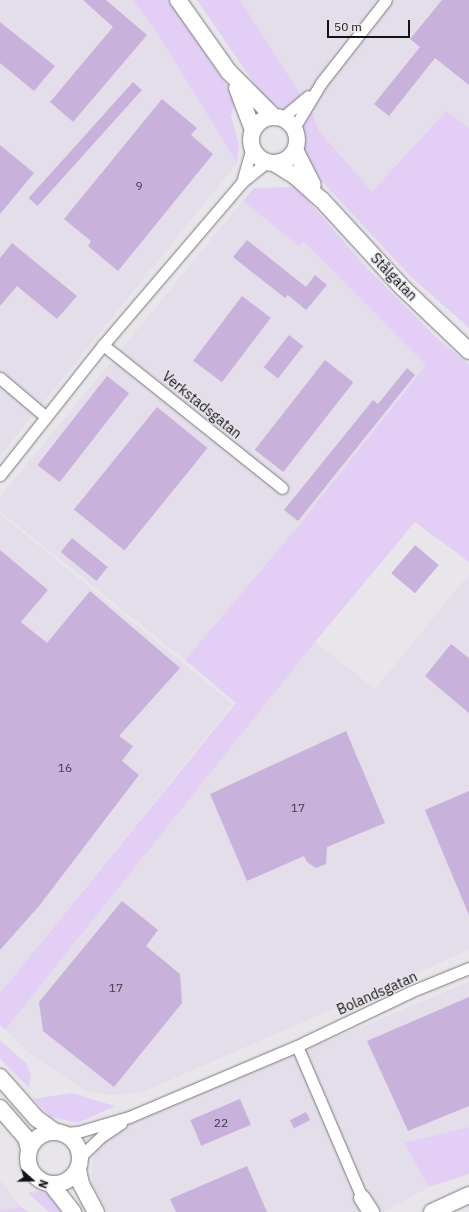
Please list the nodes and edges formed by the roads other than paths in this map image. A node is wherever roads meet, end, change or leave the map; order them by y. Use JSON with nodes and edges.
{"nodes":[{"id":1,"x":178,"y":0,"type":"edge"},
{"id":2,"x":386,"y":0,"type":"edge"},
{"id":3,"x":229,"y":72,"type":"junction"},
{"id":4,"x":321,"y":83,"type":"junction"},
{"id":5,"x":278,"y":117,"type":"junction"},
{"id":6,"x":294,"y":128,"type":"junction"},
{"id":7,"x":253,"y":130,"type":"junction"},
{"id":8,"x":252,"y":147,"type":"junction"},
{"id":9,"x":294,"y":150,"type":"junction"},
{"id":10,"x":270,"y":162,"type":"junction"},
{"id":11,"x":242,"y":182,"type":"junction"},
{"id":12,"x":322,"y":200,"type":"junction"},
{"id":13,"x":103,"y":345,"type":"junction"},
{"id":14,"x":469,"y":351,"type":"edge"},
{"id":15,"x":0,"y":378,"type":"edge"},
{"id":16,"x":46,"y":417,"type":"junction"},
{"id":17,"x":0,"y":475,"type":"edge"},
{"id":18,"x":282,"y":488,"type":"dead end"},
{"id":19,"x":469,"y":968,"type":"edge"},
{"id":20,"x":297,"y":1046,"type":"junction"},
{"id":21,"x":0,"y":1077,"type":"edge"},
{"id":22,"x":0,"y":1108,"type":"edge"},
{"id":23,"x":129,"y":1117,"type":"junction"},
{"id":24,"x":59,"y":1132,"type":"junction"},
{"id":25,"x":29,"y":1150,"type":"junction"},
{"id":26,"x":79,"y":1163,"type":"junction"},
{"id":27,"x":51,"y":1184,"type":"junction"},
{"id":28,"x":469,"y":1195,"type":"edge"},
{"id":29,"x":365,"y":1205,"type":"edge"},
{"id":30,"x":73,"y":1212,"type":"edge"},
{"id":31,"x":96,"y":1212,"type":"edge"},
{"id":32,"x":371,"y":1212,"type":"edge"},
{"id":33,"x":432,"y":1212,"type":"edge"}],
"edges":[{"from":1,"to":3,"type":"main road"},
{"from":2,"to":4,"type":"street"},
{"from":3,"to":5,"type":"main road"},
{"from":3,"to":7,"type":"main road"},
{"from":4,"to":5,"type":"street"},
{"from":4,"to":6,"type":"street"},
{"from":5,"to":6,"type":"main road"},
{"from":5,"to":7,"type":"main road"},
{"from":6,"to":9,"type":"main road"},
{"from":7,"to":8,"type":"main road"},
{"from":8,"to":10,"type":"main road"},
{"from":8,"to":11,"type":"street"},
{"from":9,"to":10,"type":"main road"},
{"from":9,"to":12,"type":"main road","name":"Stålgatan"},
{"from":10,"to":11,"type":"street"},
{"from":10,"to":12,"type":"main road","name":"Stålgatan"},
{"from":11,"to":13,"type":"street"},
{"from":12,"to":14,"type":"main road","name":"Stålgatan"},
{"from":13,"to":16,"type":"street"},
{"from":13,"to":18,"type":"street","name":"Verkstadsgatan"},
{"from":15,"to":16,"type":"street"},
{"from":16,"to":17,"type":"street"},
{"from":19,"to":20,"type":"street","name":"Bolandsgatan"},
{"from":20,"to":23,"type":"street","name":"Bolandsgatan"},
{"from":20,"to":29,"type":"street"},
{"from":21,"to":24,"type":"main road"},
{"from":22,"to":25,"type":"main road"},
{"from":23,"to":24,"type":"street","name":"Bolandsgatan"},
{"from":23,"to":26,"type":"street","name":"Bolandsgatan"},
{"from":24,"to":25,"type":"main road"},
{"from":24,"to":26,"type":"main road"},
{"from":25,"to":27,"type":"main road"},
{"from":26,"to":27,"type":"main road"},
{"from":26,"to":31,"type":"main road"},
{"from":27,"to":30,"type":"main road"},
{"from":28,"to":33,"type":"main road"},
{"from":29,"to":32,"type":"main road"}]}
